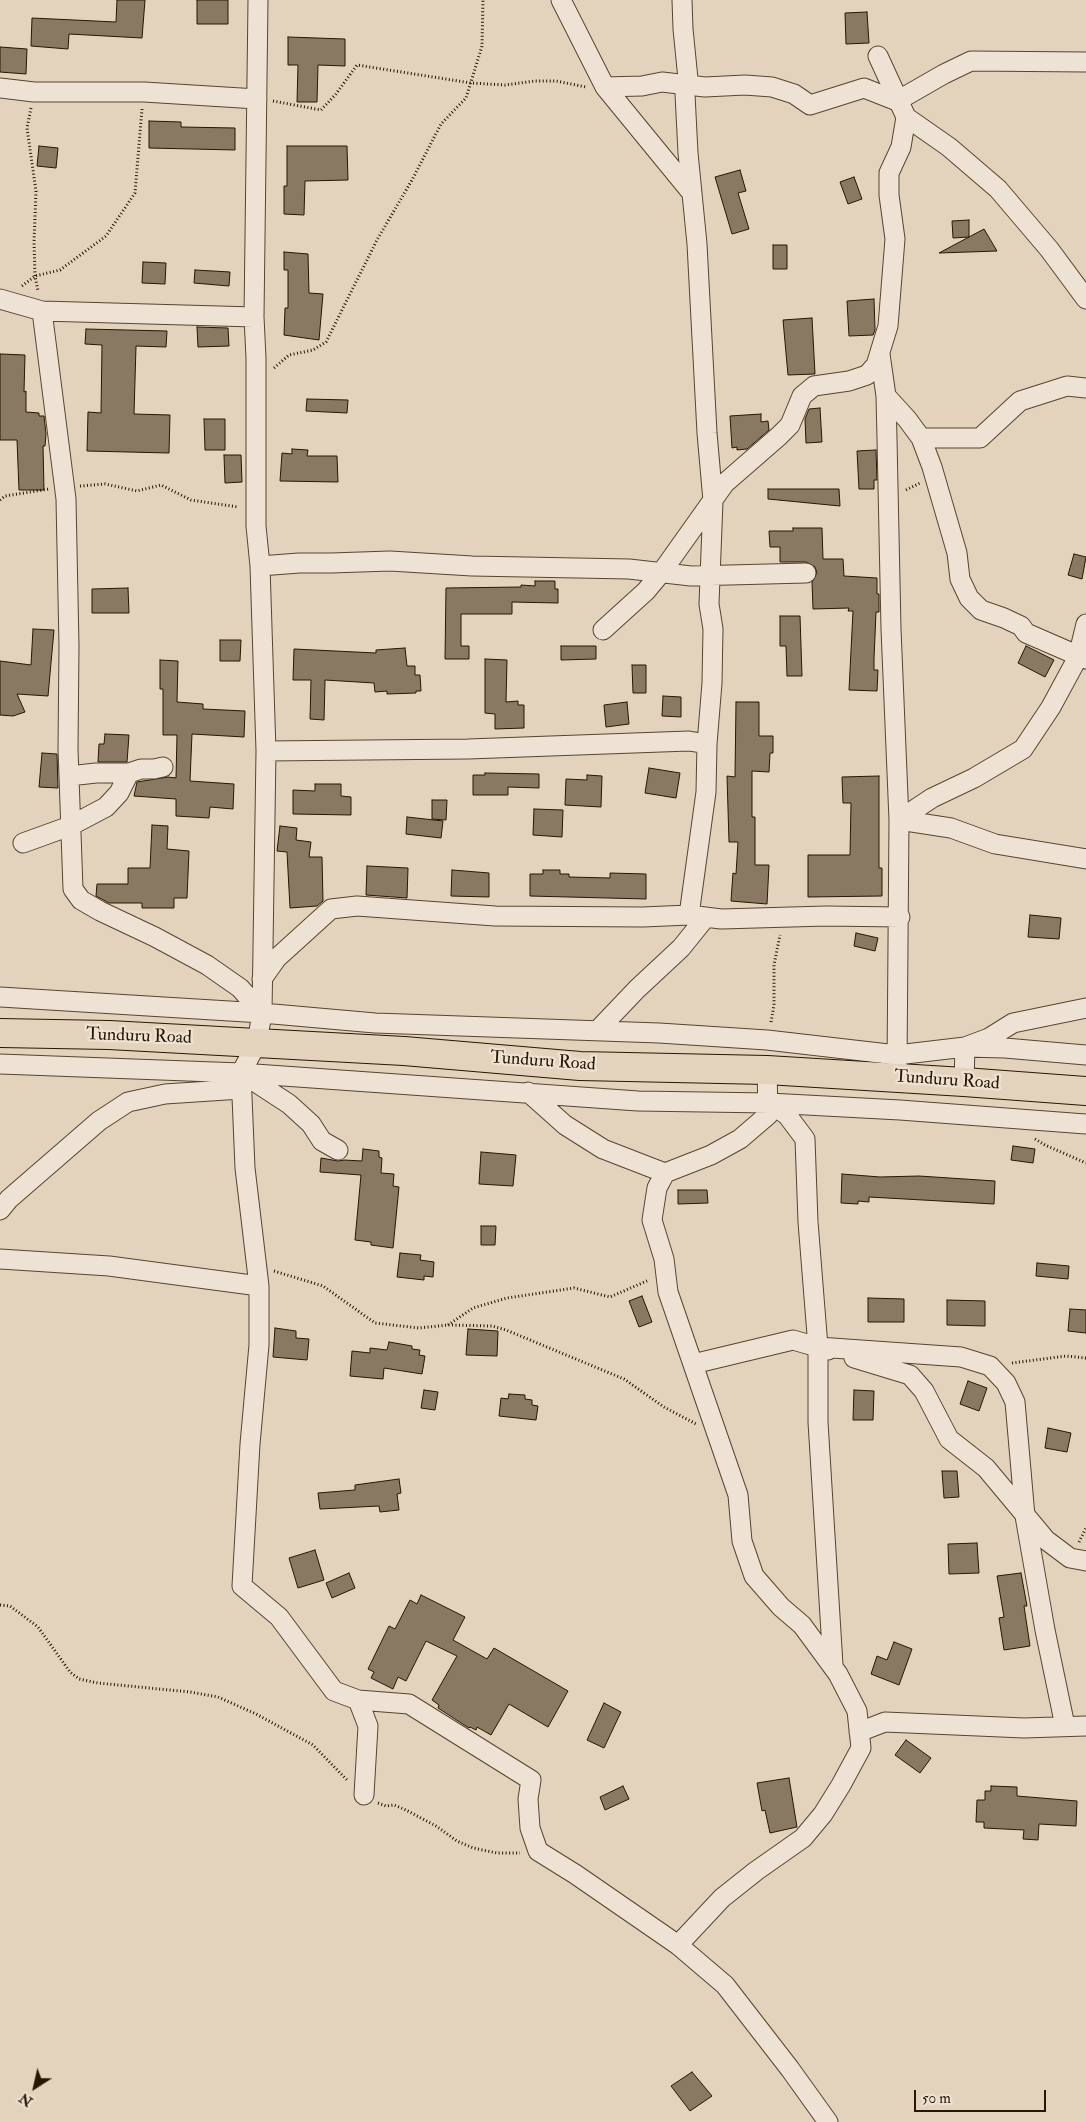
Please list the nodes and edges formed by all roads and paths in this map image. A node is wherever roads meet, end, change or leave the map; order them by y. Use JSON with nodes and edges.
{"nodes":[{"id":1,"x":258,"y":0,"type":"edge"},
{"id":2,"x":483,"y":0,"type":"edge"},
{"id":3,"x":561,"y":0,"type":"edge"},
{"id":4,"x":682,"y":0,"type":"edge"},
{"id":5,"x":878,"y":56,"type":"dead end"},
{"id":6,"x":1086,"y":62,"type":"edge"},
{"id":7,"x":470,"y":83,"type":"junction"},
{"id":8,"x":687,"y":86,"type":"junction"},
{"id":9,"x":605,"y":87,"type":"junction"},
{"id":10,"x":0,"y":88,"type":"edge"},
{"id":11,"x":34,"y":92,"type":"junction"},
{"id":12,"x":144,"y":92,"type":"junction"},
{"id":13,"x":257,"y":98,"type":"junction"},
{"id":14,"x":897,"y":101,"type":"junction"},
{"id":15,"x":906,"y":118,"type":"junction"},
{"id":16,"x":691,"y":192,"type":"junction"},
{"id":17,"x":35,"y":276,"type":"junction"},
{"id":18,"x":1,"y":299,"type":"edge"},
{"id":19,"x":1086,"y":299,"type":"edge"},
{"id":20,"x":42,"y":311,"type":"junction"},
{"id":21,"x":254,"y":317,"type":"junction"},
{"id":22,"x":880,"y":354,"type":"junction"},
{"id":23,"x":256,"y":378,"type":"junction"},
{"id":24,"x":1086,"y":388,"type":"edge"},
{"id":25,"x":886,"y":396,"type":"junction"},
{"id":26,"x":921,"y":438,"type":"junction"},
{"id":27,"x":935,"y":478,"type":"junction"},
{"id":28,"x":64,"y":487,"type":"junction"},
{"id":29,"x":0,"y":500,"type":"edge"},
{"id":30,"x":713,"y":501,"type":"junction"},
{"id":31,"x":889,"y":501,"type":"junction"},
{"id":32,"x":256,"y":509,"type":"junction"},
{"id":33,"x":260,"y":566,"type":"junction"},
{"id":34,"x":661,"y":573,"type":"junction"},
{"id":35,"x":806,"y":573,"type":"dead end"},
{"id":36,"x":710,"y":575,"type":"junction"},
{"id":37,"x":1086,"y":624,"type":"edge"},
{"id":38,"x":603,"y":630,"type":"dead end"},
{"id":39,"x":1082,"y":658,"type":"edge"},
{"id":40,"x":707,"y":744,"type":"junction"},
{"id":41,"x":266,"y":751,"type":"junction"},
{"id":42,"x":163,"y":767,"type":"dead end"},
{"id":43,"x":130,"y":773,"type":"junction"},
{"id":44,"x":69,"y":776,"type":"junction"},
{"id":45,"x":899,"y":820,"type":"junction"},
{"id":46,"x":70,"y":826,"type":"junction"},
{"id":47,"x":23,"y":843,"type":"dead end"},
{"id":48,"x":1086,"y":859,"type":"edge"},
{"id":49,"x":698,"y":916,"type":"junction"},
{"id":50,"x":784,"y":917,"type":"junction"},
{"id":51,"x":900,"y":917,"type":"junction"},
{"id":52,"x":262,"y":979,"type":"junction"},
{"id":53,"x":0,"y":997,"type":"edge"},
{"id":54,"x":1086,"y":1008,"type":"edge"},
{"id":55,"x":262,"y":1013,"type":"junction"},
{"id":56,"x":597,"y":1031,"type":"junction"},
{"id":57,"x":0,"y":1033,"type":"edge"},
{"id":58,"x":767,"y":1040,"type":"junction"},
{"id":59,"x":257,"y":1043,"type":"junction"},
{"id":60,"x":965,"y":1047,"type":"junction"},
{"id":61,"x":1086,"y":1055,"type":"edge"},
{"id":62,"x":0,"y":1064,"type":"edge"},
{"id":63,"x":897,"y":1066,"type":"junction"},
{"id":64,"x":767,"y":1070,"type":"junction"},
{"id":65,"x":241,"y":1081,"type":"junction"},
{"id":66,"x":964,"y":1082,"type":"junction"},
{"id":67,"x":1086,"y":1091,"type":"edge"},
{"id":68,"x":528,"y":1092,"type":"junction"},
{"id":69,"x":769,"y":1104,"type":"junction"},
{"id":70,"x":1026,"y":1119,"type":"junction"},
{"id":71,"x":1086,"y":1124,"type":"edge"},
{"id":72,"x":338,"y":1150,"type":"dead end"},
{"id":73,"x":1086,"y":1163,"type":"edge"},
{"id":74,"x":665,"y":1173,"type":"junction"},
{"id":75,"x":3,"y":1200,"type":"edge"},
{"id":76,"x":0,"y":1259,"type":"edge"},
{"id":77,"x":256,"y":1265,"type":"junction"},
{"id":78,"x":666,"y":1273,"type":"junction"},
{"id":79,"x":259,"y":1286,"type":"junction"},
{"id":80,"x":448,"y":1325,"type":"junction"},
{"id":81,"x":818,"y":1347,"type":"junction"},
{"id":82,"x":1086,"y":1358,"type":"edge"},
{"id":83,"x":693,"y":1364,"type":"junction"},
{"id":84,"x":990,"y":1366,"type":"junction"},
{"id":85,"x":718,"y":1436,"type":"junction"},
{"id":86,"x":1025,"y":1516,"type":"junction"},
{"id":87,"x":1086,"y":1561,"type":"edge"},
{"id":88,"x":0,"y":1605,"type":"edge"},
{"id":89,"x":833,"y":1667,"type":"junction"},
{"id":90,"x":358,"y":1700,"type":"junction"},
{"id":91,"x":1065,"y":1726,"type":"junction"},
{"id":92,"x":1086,"y":1726,"type":"edge"},
{"id":93,"x":860,"y":1732,"type":"junction"},
{"id":94,"x":364,"y":1795,"type":"junction"},
{"id":95,"x":538,"y":1851,"type":"junction"},
{"id":96,"x":678,"y":1945,"type":"junction"},
{"id":97,"x":828,"y":2122,"type":"edge"}],
"edges":[{"from":1,"to":13,"type":"street"},
{"from":2,"to":7,"type":"path"},
{"from":3,"to":9,"type":"street"},
{"from":4,"to":8,"type":"street"},
{"from":5,"to":14,"type":"street"},
{"from":6,"to":14,"type":"street"},
{"from":7,"to":9,"type":"path"},
{"from":7,"to":13,"type":"path"},
{"from":7,"to":23,"type":"path"},
{"from":8,"to":9,"type":"street"},
{"from":8,"to":14,"type":"street"},
{"from":8,"to":16,"type":"street"},
{"from":9,"to":16,"type":"street"},
{"from":10,"to":11,"type":"street"},
{"from":11,"to":12,"type":"street"},
{"from":11,"to":17,"type":"path"},
{"from":12,"to":13,"type":"street"},
{"from":12,"to":17,"type":"path"},
{"from":13,"to":21,"type":"street"},
{"from":14,"to":15,"type":"street"},
{"from":15,"to":19,"type":"street"},
{"from":15,"to":22,"type":"street"},
{"from":16,"to":30,"type":"street"},
{"from":17,"to":18,"type":"path"},
{"from":17,"to":20,"type":"path"},
{"from":18,"to":20,"type":"street"},
{"from":20,"to":21,"type":"street"},
{"from":20,"to":28,"type":"street"},
{"from":21,"to":23,"type":"street"},
{"from":22,"to":25,"type":"street"},
{"from":22,"to":30,"type":"street"},
{"from":23,"to":32,"type":"street"},
{"from":24,"to":26,"type":"street"},
{"from":25,"to":26,"type":"street"},
{"from":25,"to":31,"type":"street"},
{"from":26,"to":27,"type":"street"},
{"from":27,"to":31,"type":"path"},
{"from":27,"to":39,"type":"street"},
{"from":28,"to":29,"type":"path"},
{"from":28,"to":32,"type":"path"},
{"from":28,"to":44,"type":"street"},
{"from":30,"to":34,"type":"street"},
{"from":30,"to":36,"type":"street"},
{"from":31,"to":45,"type":"street"},
{"from":32,"to":33,"type":"street"},
{"from":33,"to":34,"type":"street"},
{"from":33,"to":41,"type":"street"},
{"from":34,"to":36,"type":"street"},
{"from":34,"to":38,"type":"street"},
{"from":35,"to":36,"type":"street"},
{"from":36,"to":40,"type":"street"},
{"from":37,"to":39,"type":"street"},
{"from":39,"to":45,"type":"street"},
{"from":40,"to":41,"type":"street"},
{"from":40,"to":49,"type":"street"},
{"from":41,"to":52,"type":"street"},
{"from":42,"to":43,"type":"street"},
{"from":43,"to":44,"type":"street"},
{"from":43,"to":46,"type":"street"},
{"from":44,"to":46,"type":"street"},
{"from":45,"to":48,"type":"street"},
{"from":45,"to":51,"type":"street"},
{"from":46,"to":47,"type":"street"},
{"from":46,"to":55,"type":"street"},
{"from":49,"to":50,"type":"street"},
{"from":49,"to":52,"type":"street"},
{"from":49,"to":56,"type":"street"},
{"from":50,"to":51,"type":"street"},
{"from":50,"to":58,"type":"path"},
{"from":51,"to":63,"type":"street"},
{"from":52,"to":55,"type":"street"},
{"from":53,"to":55,"type":"street"},
{"from":54,"to":60,"type":"street"},
{"from":55,"to":56,"type":"street"},
{"from":55,"to":59,"type":"street"},
{"from":56,"to":58,"type":"street"},
{"from":57,"to":59,"type":"highway","name":"Tunduru Road"},
{"from":58,"to":63,"type":"street"},
{"from":59,"to":64,"type":"highway","name":"Tunduru Road"},
{"from":59,"to":65,"type":"street"},
{"from":60,"to":61,"type":"street"},
{"from":60,"to":63,"type":"street"},
{"from":60,"to":66,"type":"street"},
{"from":62,"to":65,"type":"street"},
{"from":63,"to":64,"type":"highway","name":"Tunduru Road"},
{"from":63,"to":66,"type":"highway","name":"Tunduru Road"},
{"from":64,"to":69,"type":"street"},
{"from":65,"to":68,"type":"street"},
{"from":65,"to":72,"type":"street"},
{"from":65,"to":75,"type":"street"},
{"from":65,"to":77,"type":"street"},
{"from":66,"to":67,"type":"highway","name":"Tunduru Road"},
{"from":68,"to":69,"type":"street"},
{"from":68,"to":74,"type":"street"},
{"from":69,"to":70,"type":"street"},
{"from":69,"to":74,"type":"street"},
{"from":69,"to":81,"type":"street"},
{"from":70,"to":71,"type":"street"},
{"from":70,"to":73,"type":"path"},
{"from":74,"to":78,"type":"street"},
{"from":76,"to":79,"type":"street"},
{"from":77,"to":79,"type":"street"},
{"from":77,"to":80,"type":"path"},
{"from":78,"to":80,"type":"path"},
{"from":78,"to":83,"type":"street"},
{"from":79,"to":90,"type":"street"},
{"from":80,"to":85,"type":"path"},
{"from":81,"to":83,"type":"street"},
{"from":81,"to":84,"type":"street"},
{"from":81,"to":86,"type":"street"},
{"from":81,"to":89,"type":"street"},
{"from":82,"to":84,"type":"path"},
{"from":83,"to":85,"type":"street"},
{"from":84,"to":86,"type":"street"},
{"from":85,"to":89,"type":"street"},
{"from":86,"to":87,"type":"street"},
{"from":86,"to":91,"type":"street"},
{"from":88,"to":94,"type":"path"},
{"from":89,"to":93,"type":"street"},
{"from":90,"to":94,"type":"street"},
{"from":90,"to":95,"type":"street"},
{"from":91,"to":92,"type":"street"},
{"from":91,"to":93,"type":"street"},
{"from":93,"to":96,"type":"street"},
{"from":94,"to":95,"type":"path"},
{"from":95,"to":96,"type":"street"},
{"from":96,"to":97,"type":"street"}]}
